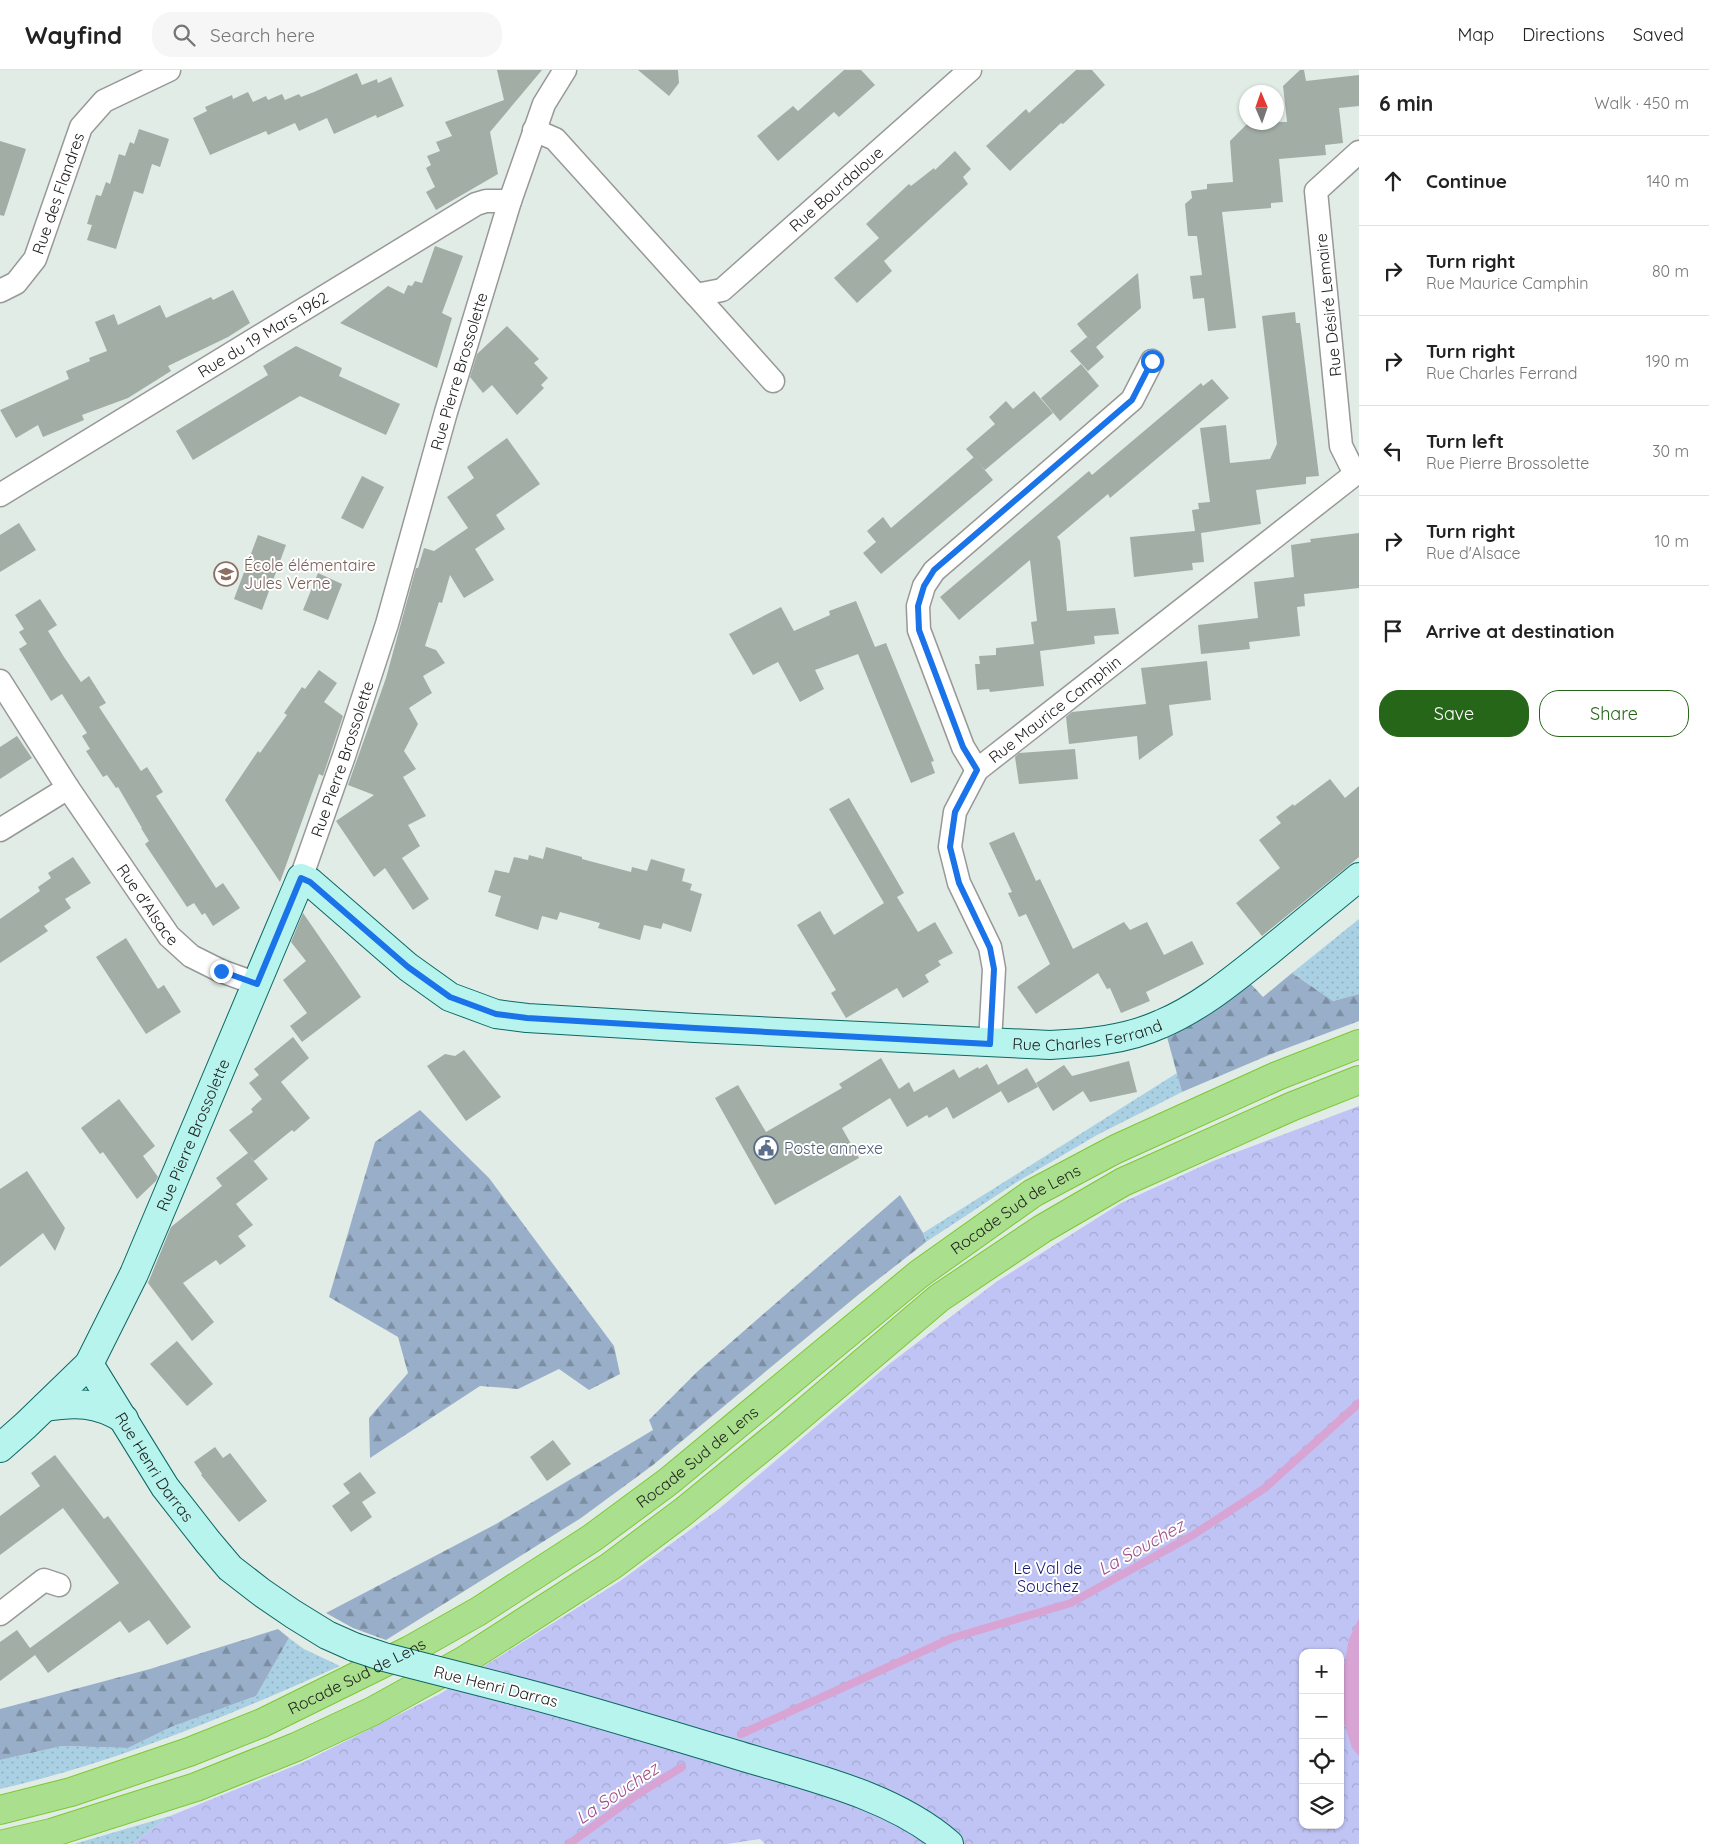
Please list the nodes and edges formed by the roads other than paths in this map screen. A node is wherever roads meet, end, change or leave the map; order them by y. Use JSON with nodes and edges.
{"nodes":[{"id":1,"x":169,"y":70,"type":"edge"},
{"id":2,"x":565,"y":70,"type":"edge"},
{"id":3,"x":970,"y":70,"type":"edge"},
{"id":4,"x":534,"y":130,"type":"junction"},
{"id":5,"x":1359,"y":152,"type":"edge"},
{"id":6,"x":510,"y":201,"type":"junction"},
{"id":7,"x":0,"y":291,"type":"edge"},
{"id":8,"x":696,"y":295,"type":"junction"},
{"id":9,"x":1152,"y":361,"type":"dead end"},
{"id":10,"x":772,"y":381,"type":"dead end"},
{"id":11,"x":1357,"y":473,"type":"edge"},
{"id":12,"x":9,"y":490,"type":"edge"},
{"id":13,"x":0,"y":681,"type":"edge"},
{"id":14,"x":977,"y":770,"type":"junction"},
{"id":15,"x":68,"y":788,"type":"junction"},
{"id":16,"x":0,"y":830,"type":"edge"},
{"id":17,"x":1359,"y":877,"type":"edge"},
{"id":18,"x":301,"y":878,"type":"junction"},
{"id":19,"x":257,"y":984,"type":"junction"},
{"id":20,"x":990,"y":1044,"type":"junction"},
{"id":21,"x":1359,"y":1044,"type":"edge"},
{"id":22,"x":1359,"y":1080,"type":"edge"},
{"id":23,"x":89,"y":1364,"type":"junction"},
{"id":24,"x":45,"y":1407,"type":"junction"},
{"id":25,"x":124,"y":1420,"type":"junction"},
{"id":26,"x":0,"y":1448,"type":"edge"},
{"id":27,"x":59,"y":1585,"type":"dead end"},
{"id":28,"x":0,"y":1614,"type":"edge"},
{"id":29,"x":0,"y":1810,"type":"edge"},
{"id":30,"x":4,"y":1844,"type":"edge"},
{"id":31,"x":949,"y":1844,"type":"edge"}],
"edges":[{"from":1,"to":7,"type":"street","name":"Rue des Flandres"},
{"from":2,"to":4,"type":"street","name":"Rue Pierre Brossolette"},
{"from":3,"to":8,"type":"street","name":"Rue Bourdaloue"},
{"from":4,"to":6,"type":"street","name":"Rue Pierre Brossolette"},
{"from":4,"to":8,"type":"street"},
{"from":5,"to":11,"type":"street","name":"Rue Désiré Lemaire"},
{"from":6,"to":12,"type":"street","name":"Rue du 19 Mars 1962"},
{"from":6,"to":18,"type":"street","name":"Rue Pierre Brossolette"},
{"from":8,"to":10,"type":"street"},
{"from":9,"to":14,"type":"street"},
{"from":11,"to":14,"type":"street","name":"Rue Maurice Camphin"},
{"from":13,"to":15,"type":"street","name":"Rue d'Alsace"},
{"from":14,"to":20,"type":"street","name":"Rue Maurice Camphin"},
{"from":15,"to":16,"type":"street"},
{"from":15,"to":19,"type":"street","name":"Rue d'Alsace"},
{"from":17,"to":20,"type":"street","name":"Rue Charles Ferrand"},
{"from":18,"to":19,"type":"street","name":"Rue Pierre Brossolette"},
{"from":18,"to":20,"type":"street","name":"Rue Charles Ferrand"},
{"from":19,"to":23,"type":"street","name":"Rue Pierre Brossolette"},
{"from":21,"to":29,"type":"highway","name":"Rocade Sud de Lens"},
{"from":22,"to":30,"type":"highway","name":"Rocade Sud de Lens"},
{"from":23,"to":24,"type":"street","name":"Rue Pierre Brossolette"},
{"from":23,"to":25,"type":"street","name":"Rue Henri Darras"},
{"from":24,"to":25,"type":"street"},
{"from":24,"to":26,"type":"street","name":"Rue Pierre Brossolette"},
{"from":25,"to":31,"type":"street","name":"Rue Henri Darras","bridge":true},
{"from":27,"to":28,"type":"street"}]}
